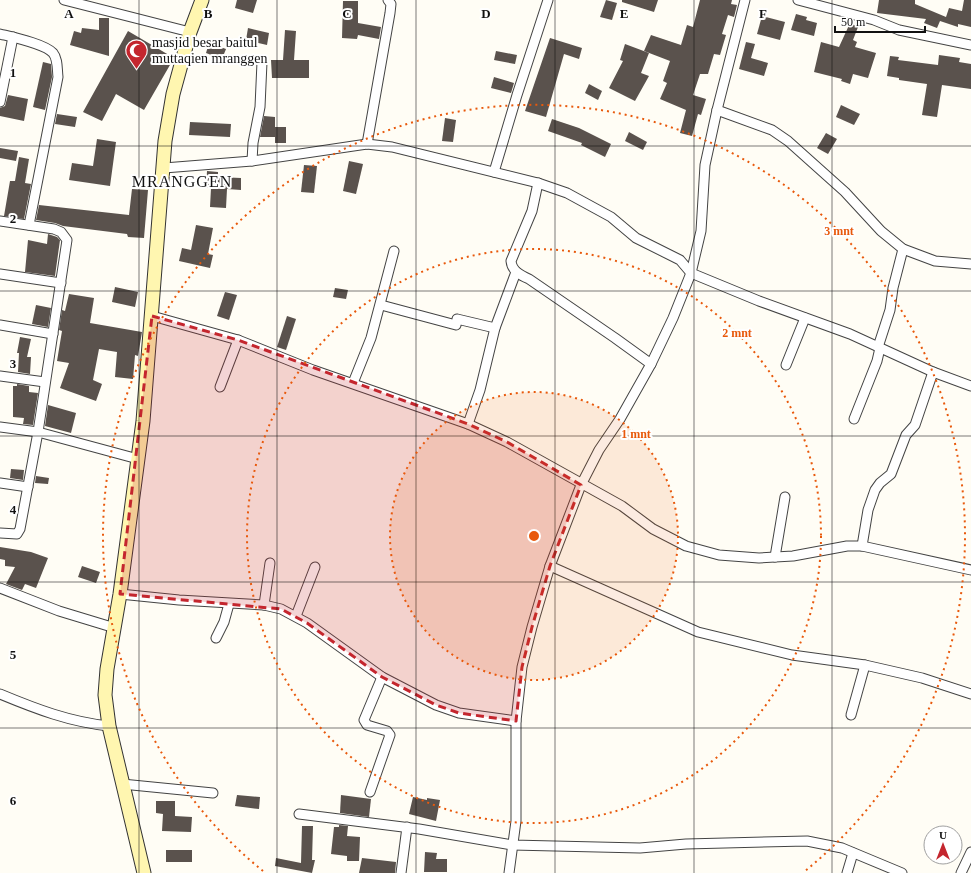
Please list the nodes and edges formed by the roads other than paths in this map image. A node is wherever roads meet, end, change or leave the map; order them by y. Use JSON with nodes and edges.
{"nodes":[{"id":1,"x":64,"y":0,"type":"edge"},
{"id":2,"x":202,"y":0,"type":"edge"},
{"id":3,"x":388,"y":0,"type":"edge"},
{"id":4,"x":548,"y":0,"type":"edge"},
{"id":5,"x":745,"y":0,"type":"edge"},
{"id":6,"x":798,"y":0,"type":"edge"},
{"id":7,"x":190,"y":32,"type":"junction"},
{"id":8,"x":0,"y":34,"type":"edge"},
{"id":9,"x":14,"y":37,"type":"junction"},
{"id":10,"x":971,"y":45,"type":"edge"},
{"id":11,"x":262,"y":62,"type":"dead end"},
{"id":12,"x":0,"y":102,"type":"edge"},
{"id":13,"x":717,"y":110,"type":"junction"},
{"id":14,"x":367,"y":144,"type":"junction"},
{"id":15,"x":252,"y":161,"type":"junction"},
{"id":16,"x":164,"y":168,"type":"junction"},
{"id":17,"x":494,"y":172,"type":"junction"},
{"id":18,"x":538,"y":183,"type":"junction"},
{"id":19,"x":0,"y":221,"type":"edge"},
{"id":20,"x":29,"y":225,"type":"junction"},
{"id":21,"x":903,"y":250,"type":"junction"},
{"id":22,"x":394,"y":251,"type":"dead end"},
{"id":23,"x":971,"y":264,"type":"edge"},
{"id":24,"x":516,"y":272,"type":"junction"},
{"id":25,"x":691,"y":273,"type":"junction"},
{"id":26,"x":0,"y":274,"type":"edge"},
{"id":27,"x":61,"y":283,"type":"junction"},
{"id":28,"x":381,"y":305,"type":"junction"},
{"id":29,"x":152,"y":316,"type":"junction"},
{"id":30,"x":805,"y":318,"type":"junction"},
{"id":31,"x":0,"y":325,"type":"edge"},
{"id":32,"x":495,"y":328,"type":"junction"},
{"id":33,"x":53,"y":334,"type":"junction"},
{"id":34,"x":238,"y":340,"type":"junction"},
{"id":35,"x":879,"y":348,"type":"junction"},
{"id":36,"x":651,"y":364,"type":"junction"},
{"id":37,"x":786,"y":365,"type":"dead end"},
{"id":38,"x":933,"y":372,"type":"junction"},
{"id":39,"x":0,"y":376,"type":"edge"},
{"id":40,"x":45,"y":382,"type":"junction"},
{"id":41,"x":352,"y":383,"type":"junction"},
{"id":42,"x":971,"y":386,"type":"edge"},
{"id":43,"x":220,"y":387,"type":"dead end"},
{"id":44,"x":854,"y":419,"type":"dead end"},
{"id":45,"x":468,"y":424,"type":"junction"},
{"id":46,"x":0,"y":428,"type":"edge"},
{"id":47,"x":38,"y":432,"type":"junction"},
{"id":48,"x":138,"y":459,"type":"junction"},
{"id":49,"x":0,"y":483,"type":"edge"},
{"id":50,"x":581,"y":485,"type":"junction"},
{"id":51,"x":28,"y":487,"type":"junction"},
{"id":52,"x":785,"y":497,"type":"dead end"},
{"id":53,"x":0,"y":533,"type":"edge"},
{"id":54,"x":862,"y":546,"type":"junction"},
{"id":55,"x":775,"y":557,"type":"junction"},
{"id":56,"x":270,"y":563,"type":"dead end"},
{"id":57,"x":550,"y":566,"type":"junction"},
{"id":58,"x":315,"y":567,"type":"dead end"},
{"id":59,"x":971,"y":570,"type":"edge"},
{"id":60,"x":0,"y":588,"type":"edge"},
{"id":61,"x":120,"y":594,"type":"junction"},
{"id":62,"x":229,"y":604,"type":"junction"},
{"id":63,"x":264,"y":605,"type":"junction"},
{"id":64,"x":296,"y":616,"type":"junction"},
{"id":65,"x":115,"y":628,"type":"junction"},
{"id":66,"x":216,"y":638,"type":"dead end"},
{"id":67,"x":865,"y":665,"type":"junction"},
{"id":68,"x":382,"y":677,"type":"junction"},
{"id":69,"x":0,"y":694,"type":"edge"},
{"id":70,"x":971,"y":694,"type":"edge"},
{"id":71,"x":851,"y":715,"type":"dead end"},
{"id":72,"x":516,"y":721,"type":"junction"},
{"id":73,"x":109,"y":726,"type":"junction"},
{"id":74,"x":122,"y":784,"type":"junction"},
{"id":75,"x":370,"y":792,"type":"dead end"},
{"id":76,"x":213,"y":794,"type":"dead end"},
{"id":77,"x":299,"y":814,"type":"dead end"},
{"id":78,"x":407,"y":827,"type":"junction"},
{"id":79,"x":512,"y":845,"type":"junction"},
{"id":80,"x":971,"y":852,"type":"edge"},
{"id":81,"x":853,"y":853,"type":"junction"},
{"id":82,"x":144,"y":873,"type":"edge"},
{"id":83,"x":401,"y":873,"type":"edge"},
{"id":84,"x":509,"y":873,"type":"edge"},
{"id":85,"x":847,"y":873,"type":"edge"},
{"id":86,"x":902,"y":873,"type":"edge"},
{"id":87,"x":961,"y":873,"type":"edge"}],
"edges":[{"from":1,"to":7,"type":"street"},
{"from":2,"to":7,"type":"main road"},
{"from":3,"to":14,"type":"street"},
{"from":4,"to":17,"type":"street"},
{"from":5,"to":13,"type":"street"},
{"from":6,"to":10,"type":"street"},
{"from":7,"to":16,"type":"main road"},
{"from":8,"to":9,"type":"street"},
{"from":9,"to":12,"type":"street"},
{"from":9,"to":20,"type":"street"},
{"from":11,"to":15,"type":"street"},
{"from":13,"to":21,"type":"street"},
{"from":13,"to":25,"type":"street"},
{"from":14,"to":15,"type":"street"},
{"from":14,"to":17,"type":"street"},
{"from":15,"to":16,"type":"street"},
{"from":16,"to":29,"type":"main road"},
{"from":17,"to":18,"type":"street"},
{"from":18,"to":24,"type":"street"},
{"from":18,"to":25,"type":"street"},
{"from":19,"to":20,"type":"street"},
{"from":20,"to":27,"type":"street"},
{"from":21,"to":23,"type":"street"},
{"from":21,"to":35,"type":"street"},
{"from":22,"to":28,"type":"street"},
{"from":24,"to":32,"type":"street"},
{"from":24,"to":36,"type":"street"},
{"from":25,"to":30,"type":"street"},
{"from":25,"to":36,"type":"street"},
{"from":26,"to":27,"type":"street"},
{"from":27,"to":33,"type":"street"},
{"from":28,"to":32,"type":"street"},
{"from":28,"to":41,"type":"street"},
{"from":29,"to":34,"type":"street"},
{"from":29,"to":48,"type":"main road"},
{"from":30,"to":35,"type":"street"},
{"from":30,"to":37,"type":"street"},
{"from":31,"to":33,"type":"street"},
{"from":32,"to":45,"type":"street"},
{"from":33,"to":40,"type":"street"},
{"from":34,"to":41,"type":"street"},
{"from":34,"to":43,"type":"street"},
{"from":35,"to":38,"type":"street"},
{"from":35,"to":44,"type":"street"},
{"from":36,"to":50,"type":"street"},
{"from":38,"to":42,"type":"street"},
{"from":38,"to":54,"type":"street"},
{"from":39,"to":40,"type":"street"},
{"from":40,"to":47,"type":"street"},
{"from":41,"to":45,"type":"street"},
{"from":45,"to":50,"type":"street"},
{"from":46,"to":47,"type":"street"},
{"from":47,"to":48,"type":"street"},
{"from":47,"to":51,"type":"street"},
{"from":48,"to":61,"type":"main road"},
{"from":49,"to":51,"type":"street"},
{"from":50,"to":55,"type":"street"},
{"from":50,"to":57,"type":"street"},
{"from":51,"to":53,"type":"street"},
{"from":52,"to":55,"type":"street"},
{"from":54,"to":55,"type":"street"},
{"from":54,"to":59,"type":"street"},
{"from":56,"to":63,"type":"street"},
{"from":57,"to":67,"type":"street"},
{"from":57,"to":72,"type":"street"},
{"from":58,"to":64,"type":"street"},
{"from":60,"to":65,"type":"street"},
{"from":61,"to":62,"type":"street"},
{"from":61,"to":65,"type":"main road"},
{"from":62,"to":63,"type":"street"},
{"from":62,"to":66,"type":"street"},
{"from":63,"to":64,"type":"street"},
{"from":64,"to":68,"type":"street"},
{"from":65,"to":73,"type":"main road"},
{"from":67,"to":70,"type":"street"},
{"from":67,"to":71,"type":"street"},
{"from":68,"to":72,"type":"street"},
{"from":68,"to":75,"type":"street"},
{"from":69,"to":73,"type":"street"},
{"from":72,"to":79,"type":"street"},
{"from":73,"to":74,"type":"main road"},
{"from":74,"to":76,"type":"street"},
{"from":74,"to":82,"type":"main road"},
{"from":77,"to":78,"type":"street"},
{"from":78,"to":79,"type":"street"},
{"from":78,"to":83,"type":"street"},
{"from":79,"to":81,"type":"street"},
{"from":79,"to":84,"type":"street"},
{"from":80,"to":87,"type":"street"},
{"from":81,"to":85,"type":"street"},
{"from":81,"to":86,"type":"street"}]}
